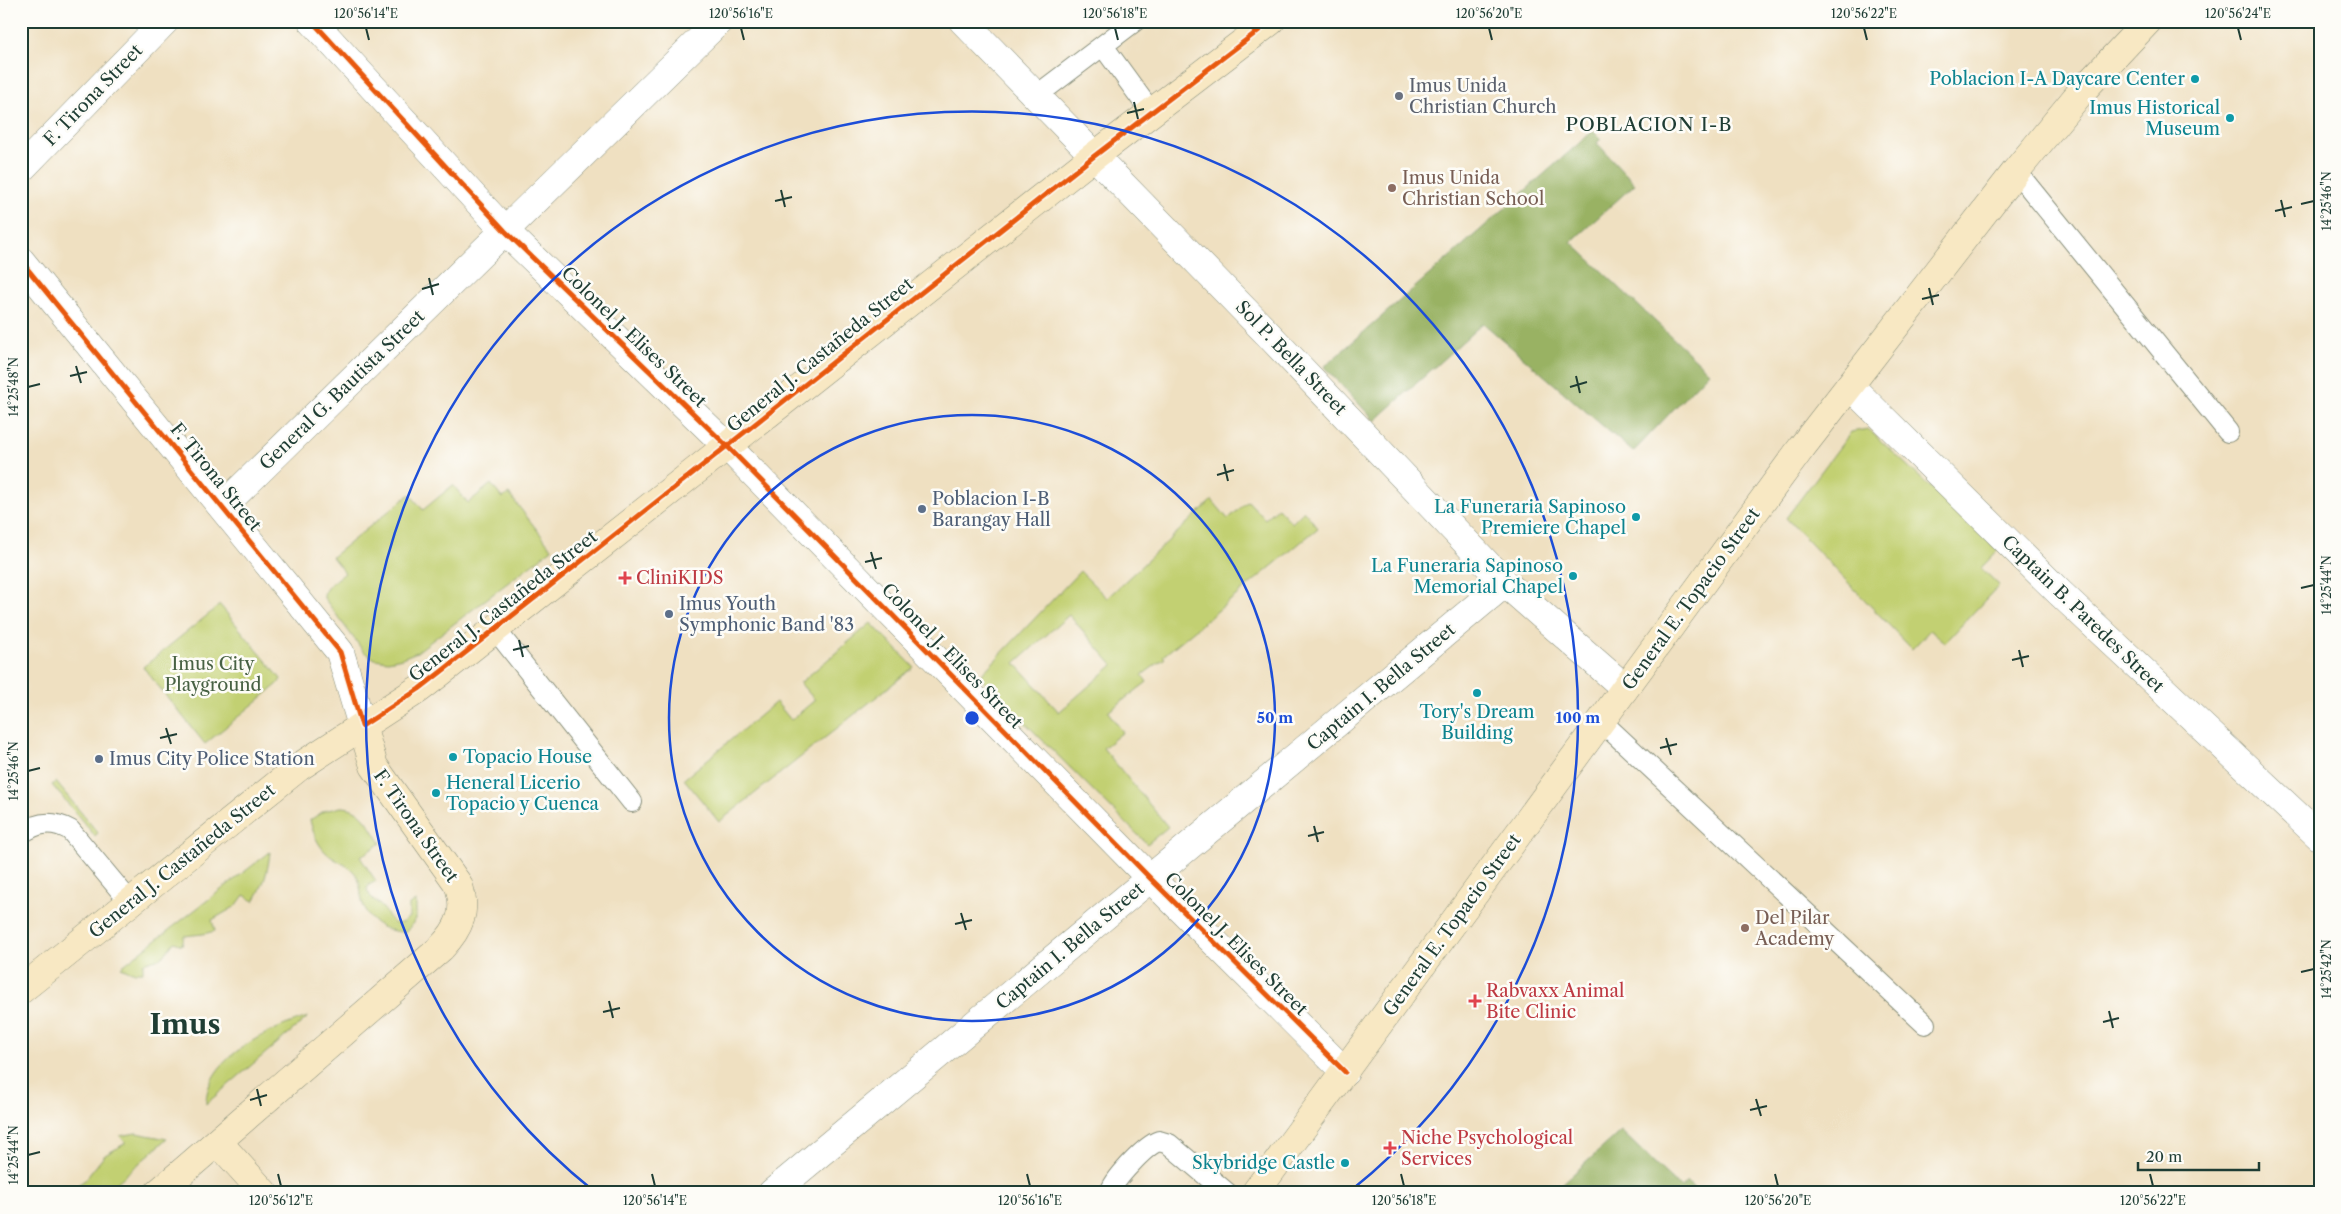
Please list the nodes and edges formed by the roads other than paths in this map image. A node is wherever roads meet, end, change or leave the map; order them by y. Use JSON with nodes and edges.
{"nodes":[{"id":1,"x":164,"y":21,"type":"edge"},
{"id":2,"x":312,"y":21,"type":"edge"},
{"id":3,"x":719,"y":21,"type":"edge"},
{"id":4,"x":963,"y":21,"type":"edge"},
{"id":5,"x":1136,"y":21,"type":"edge"},
{"id":6,"x":1259,"y":25,"type":"edge"},
{"id":7,"x":2137,"y":26,"type":"edge"},
{"id":8,"x":1103,"y":46,"type":"junction"},
{"id":9,"x":1036,"y":96,"type":"junction"},
{"id":10,"x":1151,"y":112,"type":"junction"},
{"id":11,"x":1093,"y":157,"type":"junction"},
{"id":12,"x":21,"y":169,"type":"edge"},
{"id":13,"x":2016,"y":171,"type":"junction"},
{"id":14,"x":505,"y":231,"type":"junction"},
{"id":15,"x":21,"y":260,"type":"edge"},
{"id":16,"x":1850,"y":386,"type":"junction"},
{"id":17,"x":2228,"y":432,"type":"dead end"},
{"id":18,"x":728,"y":447,"type":"junction"},
{"id":19,"x":222,"y":506,"type":"junction"},
{"id":20,"x":1505,"y":584,"type":"junction"},
{"id":21,"x":495,"y":629,"type":"junction"},
{"id":22,"x":1625,"y":688,"type":"junction"},
{"id":23,"x":1602,"y":721,"type":"junction"},
{"id":24,"x":362,"y":726,"type":"junction"},
{"id":25,"x":632,"y":802,"type":"dead end"},
{"id":26,"x":21,"y":834,"type":"edge"},
{"id":27,"x":2320,"y":837,"type":"edge"},
{"id":28,"x":1150,"y":879,"type":"junction"},
{"id":29,"x":130,"y":902,"type":"junction"},
{"id":30,"x":21,"y":990,"type":"edge"},
{"id":31,"x":1925,"y":1024,"type":"dead end"},
{"id":32,"x":1345,"y":1072,"type":"junction"},
{"id":33,"x":218,"y":1142,"type":"junction"},
{"id":34,"x":158,"y":1193,"type":"edge"},
{"id":35,"x":264,"y":1193,"type":"edge"},
{"id":36,"x":772,"y":1193,"type":"edge"},
{"id":37,"x":1110,"y":1193,"type":"edge"},
{"id":38,"x":1227,"y":1193,"type":"edge"},
{"id":39,"x":1255,"y":1193,"type":"edge"}],
"edges":[{"from":1,"to":12,"type":"street","name":"F. Tirona Street"},
{"from":2,"to":14,"type":"street","name":"Colonel J. Elises Street"},
{"from":3,"to":14,"type":"street","name":"General G. Bautista Street"},
{"from":4,"to":9,"type":"street","name":"Sol P. Bella Street"},
{"from":5,"to":8,"type":"lane"},
{"from":6,"to":10,"type":"main road","name":"General J. Castañeda Street"},
{"from":7,"to":13,"type":"main road","name":"General E. Topacio Street"},
{"from":8,"to":9,"type":"lane"},
{"from":8,"to":10,"type":"lane"},
{"from":9,"to":11,"type":"street","name":"Sol P. Bella Street"},
{"from":10,"to":11,"type":"main road","name":"General J. Castañeda Street"},
{"from":11,"to":18,"type":"main road","name":"General J. Castañeda Street"},
{"from":11,"to":20,"type":"street","name":"Sol P. Bella Street"},
{"from":13,"to":16,"type":"main road","name":"General E. Topacio Street"},
{"from":13,"to":17,"type":"lane"},
{"from":14,"to":18,"type":"street","name":"Colonel J. Elises Street"},
{"from":14,"to":19,"type":"street","name":"General G. Bautista Street"},
{"from":15,"to":19,"type":"street","name":"F. Tirona Street"},
{"from":16,"to":22,"type":"main road","name":"General E. Topacio Street"},
{"from":16,"to":27,"type":"street","name":"Captain B. Paredes Street"},
{"from":18,"to":21,"type":"main road","name":"General J. Castañeda Street"},
{"from":18,"to":28,"type":"street","name":"Colonel J. Elises Street"},
{"from":19,"to":24,"type":"street","name":"F. Tirona Street"},
{"from":20,"to":22,"type":"street","name":"Sol P. Bella Street"},
{"from":20,"to":28,"type":"street","name":"Captain I. Bella Street"},
{"from":21,"to":24,"type":"main road","name":"General J. Castañeda Street"},
{"from":21,"to":25,"type":"lane"},
{"from":22,"to":23,"type":"main road","name":"General E. Topacio Street"},
{"from":23,"to":31,"type":"lane"},
{"from":23,"to":32,"type":"main road","name":"General E. Topacio Street"},
{"from":24,"to":29,"type":"main road","name":"General J. Castañeda Street"},
{"from":24,"to":33,"type":"main road","name":"F. Tirona Street"},
{"from":26,"to":29,"type":"lane"},
{"from":28,"to":32,"type":"street","name":"Colonel J. Elises Street"},
{"from":28,"to":36,"type":"street","name":"Captain I. Bella Street"},
{"from":29,"to":30,"type":"main road","name":"General J. Castañeda Street"},
{"from":32,"to":39,"type":"main road","name":"General E. Topacio Street"},
{"from":33,"to":34,"type":"main road","name":"F. Tirona Street"},
{"from":33,"to":35,"type":"main road"},
{"from":37,"to":38,"type":"lane"}]}
